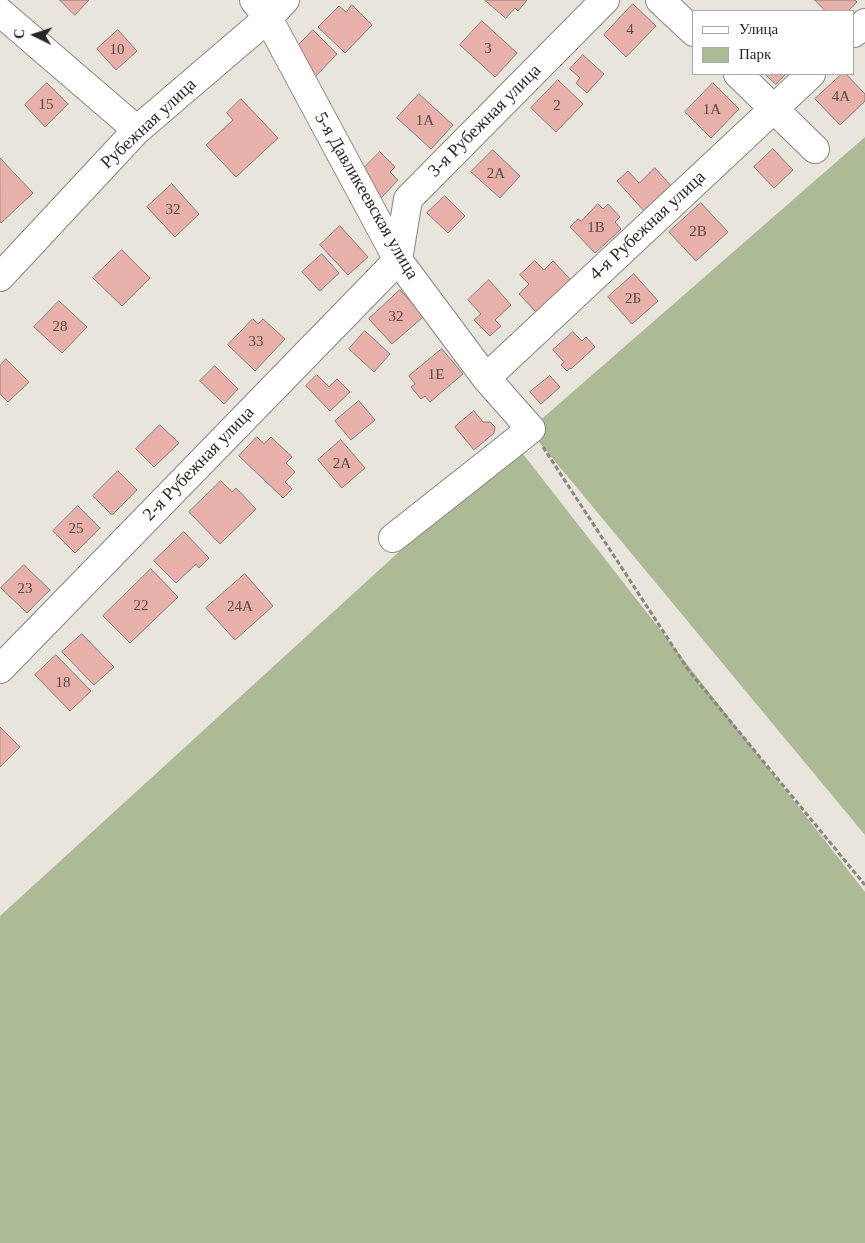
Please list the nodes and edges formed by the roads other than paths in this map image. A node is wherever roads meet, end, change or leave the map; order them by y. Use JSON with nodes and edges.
{"nodes":[{"id":1,"x":660,"y":0,"type":"edge"},
{"id":2,"x":589,"y":5,"type":"edge"},
{"id":3,"x":269,"y":6,"type":"edge"},
{"id":4,"x":0,"y":12,"type":"edge"},
{"id":5,"x":865,"y":23,"type":"edge"},
{"id":6,"x":692,"y":30,"type":"edge"},
{"id":7,"x":855,"y":32,"type":"edge"},
{"id":8,"x":739,"y":75,"type":"edge"},
{"id":9,"x":810,"y":75,"type":"edge"},
{"id":10,"x":774,"y":108,"type":"junction"},
{"id":11,"x":137,"y":130,"type":"junction"},
{"id":12,"x":815,"y":149,"type":"dead end"},
{"id":13,"x":398,"y":260,"type":"junction"},
{"id":14,"x":0,"y":277,"type":"edge"},
{"id":15,"x":486,"y":378,"type":"junction"},
{"id":16,"x":393,"y":538,"type":"dead end"},
{"id":17,"x":0,"y":669,"type":"edge"}],
"edges":[{"from":1,"to":6,"type":"street"},
{"from":2,"to":13,"type":"street","name":"3-я Рубежная улица"},
{"from":3,"to":11,"type":"street","name":"Рубежная улица"},
{"from":3,"to":13,"type":"street","name":"5-я Давликеевская улица"},
{"from":4,"to":11,"type":"street"},
{"from":5,"to":7,"type":"street"},
{"from":8,"to":10,"type":"street"},
{"from":9,"to":10,"type":"street","name":"4-я Рубежная улица"},
{"from":10,"to":12,"type":"street"},
{"from":10,"to":15,"type":"street","name":"4-я Рубежная улица"},
{"from":11,"to":14,"type":"street","name":"Рубежная улица"},
{"from":13,"to":15,"type":"street","name":"5-я Давликеевская улица"},
{"from":13,"to":17,"type":"street","name":"2-я Рубежная улица"},
{"from":15,"to":16,"type":"street","name":"5-я Давликеевская улица"}]}
